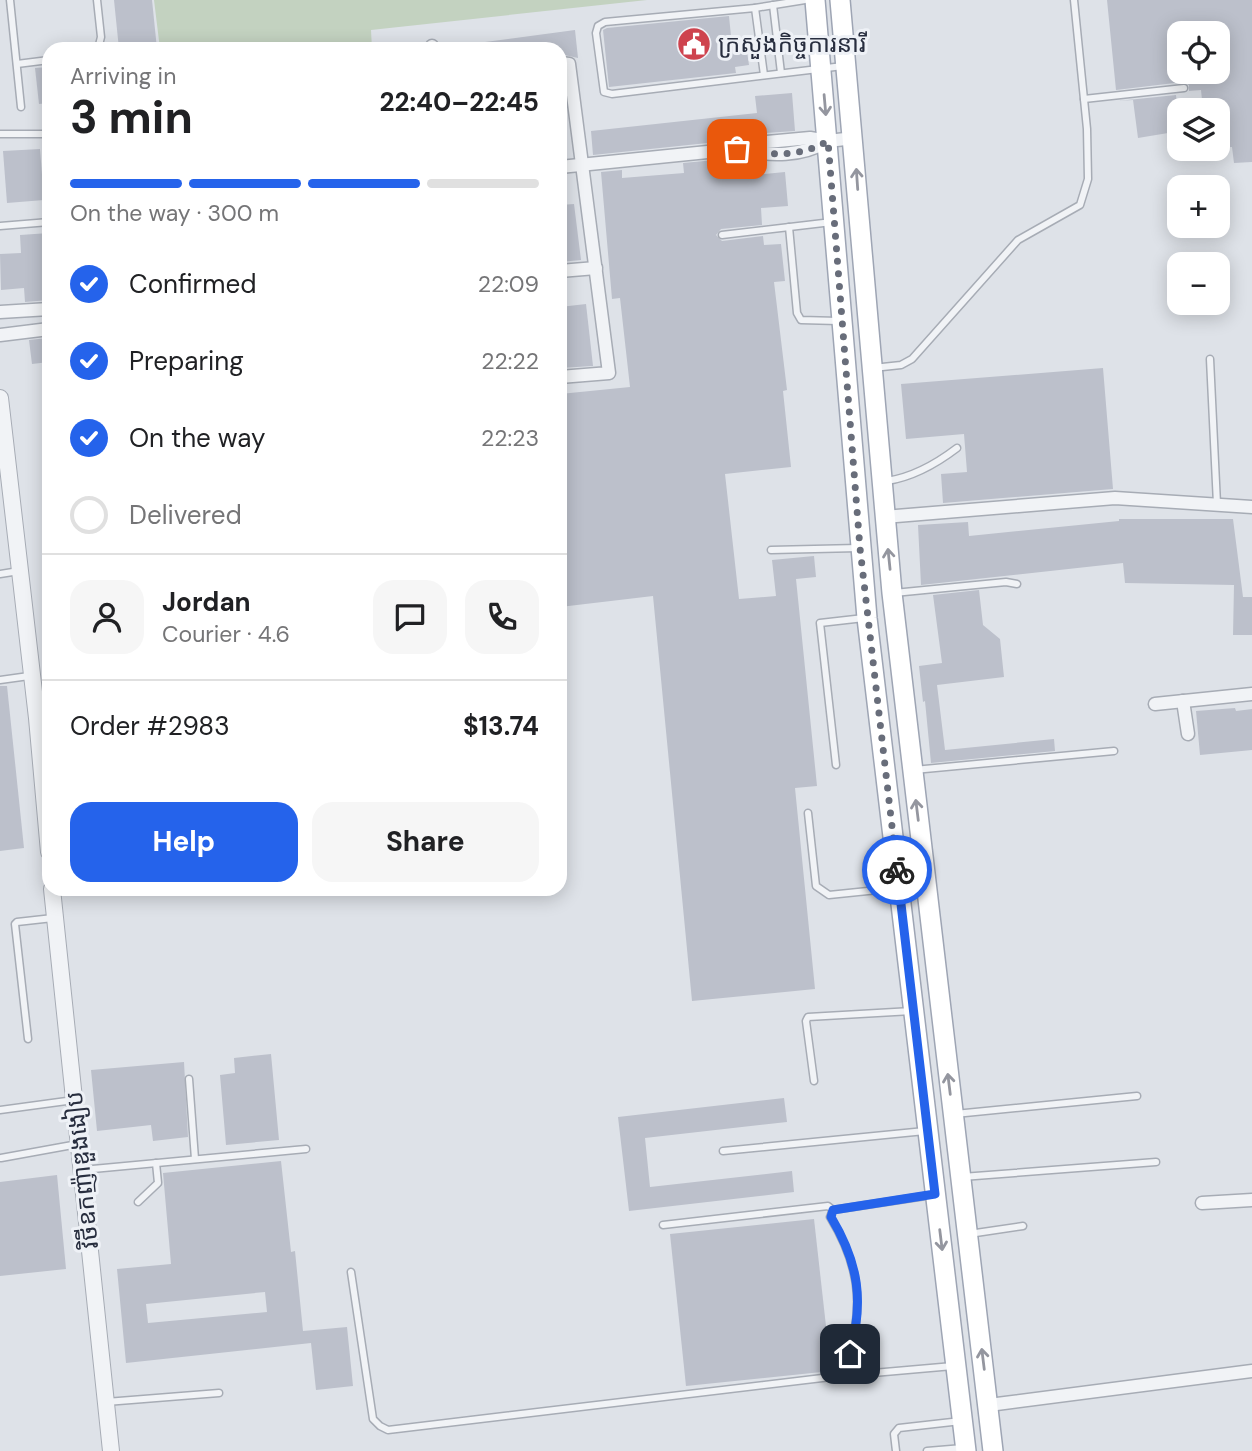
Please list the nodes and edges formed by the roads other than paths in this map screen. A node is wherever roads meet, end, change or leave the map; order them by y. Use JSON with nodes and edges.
{"nodes":[{"id":1,"x":10,"y":0,"type":"edge"},
{"id":2,"x":97,"y":0,"type":"edge"},
{"id":3,"x":805,"y":0,"type":"edge"},
{"id":4,"x":815,"y":0,"type":"edge"},
{"id":5,"x":841,"y":0,"type":"edge"},
{"id":6,"x":1074,"y":0,"type":"edge"},
{"id":7,"x":774,"y":5,"type":"junction"},
{"id":8,"x":755,"y":8,"type":"junction"},
{"id":9,"x":100,"y":42,"type":"edge"},
{"id":10,"x":42,"y":61,"type":"edge"},
{"id":11,"x":17,"y":64,"type":"junction"},
{"id":12,"x":567,"y":64,"type":"edge"},
{"id":13,"x":847,"y":66,"type":"junction"},
{"id":14,"x":822,"y":68,"type":"junction"},
{"id":15,"x":781,"y":73,"type":"junction"},
{"id":16,"x":764,"y":75,"type":"junction"},
{"id":17,"x":1184,"y":88,"type":"dead end"},
{"id":18,"x":1084,"y":99,"type":"junction"},
{"id":19,"x":21,"y":107,"type":"dead end"},
{"id":20,"x":0,"y":134,"type":"edge"},
{"id":21,"x":42,"y":134,"type":"edge"},
{"id":22,"x":854,"y":138,"type":"junction"},
{"id":23,"x":828,"y":141,"type":"junction"},
{"id":24,"x":582,"y":164,"type":"junction"},
{"id":25,"x":567,"y":166,"type":"edge"},
{"id":26,"x":834,"y":222,"type":"junction"},
{"id":27,"x":42,"y":223,"type":"edge"},
{"id":28,"x":0,"y":226,"type":"edge"},
{"id":29,"x":789,"y":227,"type":"junction"},
{"id":30,"x":722,"y":235,"type":"dead end"},
{"id":31,"x":596,"y":268,"type":"junction"},
{"id":32,"x":567,"y":270,"type":"edge"},
{"id":33,"x":42,"y":309,"type":"edge"},
{"id":34,"x":0,"y":312,"type":"edge"},
{"id":35,"x":842,"y":321,"type":"junction"},
{"id":36,"x":42,"y":330,"type":"edge"},
{"id":37,"x":0,"y":335,"type":"edge"},
{"id":38,"x":1210,"y":359,"type":"dead end"},
{"id":39,"x":872,"y":368,"type":"junction"},
{"id":40,"x":567,"y":376,"type":"edge"},
{"id":41,"x":0,"y":398,"type":"edge"},
{"id":42,"x":2,"y":426,"type":"edge"},
{"id":43,"x":957,"y":448,"type":"dead end"},
{"id":44,"x":881,"y":482,"type":"junction"},
{"id":45,"x":1217,"y":504,"type":"junction"},
{"id":46,"x":1252,"y":507,"type":"edge"},
{"id":47,"x":884,"y":517,"type":"junction"},
{"id":48,"x":860,"y":548,"type":"junction"},
{"id":49,"x":771,"y":550,"type":"dead end"},
{"id":50,"x":20,"y":571,"type":"junction"},
{"id":51,"x":0,"y":574,"type":"edge"},
{"id":52,"x":1017,"y":584,"type":"dead end"},
{"id":53,"x":892,"y":593,"type":"junction"},
{"id":54,"x":867,"y":618,"type":"junction"},
{"id":55,"x":32,"y":676,"type":"junction"},
{"id":56,"x":0,"y":680,"type":"edge"},
{"id":57,"x":1252,"y":694,"type":"edge"},
{"id":58,"x":1183,"y":701,"type":"junction"},
{"id":59,"x":1155,"y":704,"type":"dead end"},
{"id":60,"x":42,"y":713,"type":"edge"},
{"id":61,"x":1188,"y":734,"type":"dead end"},
{"id":62,"x":1114,"y":751,"type":"dead end"},
{"id":63,"x":836,"y":765,"type":"dead end"},
{"id":64,"x":912,"y":771,"type":"junction"},
{"id":65,"x":807,"y":813,"type":"dead end"},
{"id":66,"x":899,"y":888,"type":"junction"},
{"id":67,"x":53,"y":896,"type":"edge"},
{"id":68,"x":55,"y":918,"type":"junction"},
{"id":69,"x":913,"y":1011,"type":"junction"},
{"id":70,"x":28,"y":1039,"type":"dead end"},
{"id":71,"x":189,"y":1079,"type":"dead end"},
{"id":72,"x":814,"y":1081,"type":"dead end"},
{"id":73,"x":1137,"y":1096,"type":"dead end"},
{"id":74,"x":74,"y":1100,"type":"junction"},
{"id":75,"x":0,"y":1110,"type":"edge"},
{"id":76,"x":953,"y":1115,"type":"junction"},
{"id":77,"x":927,"y":1131,"type":"junction"},
{"id":78,"x":79,"y":1144,"type":"junction"},
{"id":79,"x":306,"y":1149,"type":"dead end"},
{"id":80,"x":723,"y":1151,"type":"dead end"},
{"id":81,"x":1,"y":1158,"type":"edge"},
{"id":82,"x":195,"y":1159,"type":"junction"},
{"id":83,"x":1156,"y":1162,"type":"dead end"},
{"id":84,"x":156,"y":1163,"type":"junction"},
{"id":85,"x":82,"y":1170,"type":"junction"},
{"id":86,"x":961,"y":1177,"type":"junction"},
{"id":87,"x":935,"y":1194,"type":"junction"},
{"id":88,"x":1252,"y":1200,"type":"edge"},
{"id":89,"x":138,"y":1202,"type":"dead end"},
{"id":90,"x":1202,"y":1203,"type":"dead end"},
{"id":91,"x":833,"y":1210,"type":"junction"},
{"id":92,"x":663,"y":1225,"type":"dead end"},
{"id":93,"x":1023,"y":1226,"type":"dead end"},
{"id":94,"x":967,"y":1234,"type":"junction"},
{"id":95,"x":351,"y":1272,"type":"dead end"},
{"id":96,"x":957,"y":1366,"type":"junction"},
{"id":97,"x":1252,"y":1371,"type":"edge"},
{"id":98,"x":839,"y":1376,"type":"junction"},
{"id":99,"x":219,"y":1393,"type":"dead end"},
{"id":100,"x":106,"y":1402,"type":"junction"},
{"id":101,"x":989,"y":1405,"type":"junction"},
{"id":102,"x":963,"y":1421,"type":"junction"},
{"id":103,"x":966,"y":1449,"type":"edge"},
{"id":104,"x":111,"y":1451,"type":"edge"},
{"id":105,"x":896,"y":1451,"type":"edge"},
{"id":106,"x":926,"y":1451,"type":"edge"},
{"id":107,"x":993,"y":1451,"type":"edge"}],
"edges":[{"from":1,"to":11,"type":"lane"},
{"from":2,"to":9,"type":"lane"},
{"from":3,"to":7,"type":"lane"},
{"from":4,"to":14,"type":"main road"},
{"from":5,"to":13,"type":"main road"},
{"from":6,"to":18,"type":"lane"},
{"from":7,"to":8,"type":"lane"},
{"from":7,"to":15,"type":"lane"},
{"from":8,"to":16,"type":"lane"},
{"from":8,"to":16,"type":"lane"},
{"from":10,"to":11,"type":"lane"},
{"from":11,"to":19,"type":"lane"},
{"from":12,"to":24,"type":"street"},
{"from":13,"to":14,"type":"lane"},
{"from":13,"to":22,"type":"main road"},
{"from":14,"to":15,"type":"lane"},
{"from":14,"to":23,"type":"main road","one_way":true},
{"from":15,"to":16,"type":"lane"},
{"from":17,"to":18,"type":"lane"},
{"from":18,"to":39,"type":"lane"},
{"from":20,"to":21,"type":"lane"},
{"from":22,"to":23,"type":"street"},
{"from":39,"to":22,"type":"main road","one_way":true},
{"from":23,"to":24,"type":"street"},
{"from":23,"to":26,"type":"main road"},
{"from":24,"to":25,"type":"street"},
{"from":24,"to":31,"type":"street"},
{"from":26,"to":29,"type":"lane"},
{"from":26,"to":35,"type":"main road"},
{"from":27,"to":28,"type":"lane"},
{"from":29,"to":30,"type":"lane"},
{"from":29,"to":35,"type":"lane"},
{"from":31,"to":32,"type":"street"},
{"from":31,"to":40,"type":"street"},
{"from":33,"to":34,"type":"street"},
{"from":35,"to":48,"type":"main road"},
{"from":36,"to":37,"type":"street"},
{"from":38,"to":45,"type":"lane"},
{"from":39,"to":44,"type":"main road"},
{"from":41,"to":42,"type":"street"},
{"from":42,"to":50,"type":"street"},
{"from":43,"to":44,"type":"lane"},
{"from":44,"to":47,"type":"main road"},
{"from":45,"to":46,"type":"street"},
{"from":45,"to":47,"type":"street"},
{"from":53,"to":47,"type":"main road","one_way":true},
{"from":48,"to":49,"type":"lane"},
{"from":48,"to":54,"type":"main road"},
{"from":50,"to":51,"type":"lane"},
{"from":50,"to":55,"type":"street"},
{"from":52,"to":53,"type":"lane"},
{"from":53,"to":64,"type":"main road"},
{"from":54,"to":63,"type":"lane"},
{"from":54,"to":66,"type":"main road"},
{"from":55,"to":56,"type":"lane"},
{"from":55,"to":60,"type":"street"},
{"from":57,"to":58,"type":"street"},
{"from":58,"to":59,"type":"street"},
{"from":58,"to":61,"type":"street"},
{"from":62,"to":64,"type":"lane"},
{"from":76,"to":64,"type":"main road","one_way":true},
{"from":65,"to":66,"type":"lane"},
{"from":66,"to":69,"type":"main road"},
{"from":67,"to":68,"type":"street","name":"វិថីឧកញ៉ាឌួងងៀប"},
{"from":68,"to":70,"type":"lane"},
{"from":68,"to":74,"type":"street","name":"វិថីឧកញ៉ាឌួងងៀប"},
{"from":69,"to":72,"type":"lane"},
{"from":69,"to":77,"type":"main road"},
{"from":71,"to":82,"type":"lane"},
{"from":73,"to":76,"type":"lane"},
{"from":74,"to":75,"type":"lane"},
{"from":74,"to":78,"type":"street","name":"វិថីឧកញ៉ាឌួងងៀប"},
{"from":76,"to":86,"type":"main road"},
{"from":77,"to":80,"type":"lane"},
{"from":77,"to":87,"type":"main road"},
{"from":78,"to":81,"type":"lane"},
{"from":78,"to":85,"type":"street","name":"វិថីឧកញ៉ាឌួងងៀប"},
{"from":79,"to":82,"type":"lane"},
{"from":82,"to":84,"type":"lane"},
{"from":83,"to":86,"type":"lane"},
{"from":84,"to":85,"type":"lane"},
{"from":84,"to":89,"type":"lane"},
{"from":85,"to":100,"type":"street","name":"វិថីឧកញ៉ាឌួងងៀប"},
{"from":86,"to":94,"type":"main road"},
{"from":87,"to":91,"type":"lane"},
{"from":87,"to":96,"type":"main road","one_way":true},
{"from":88,"to":90,"type":"street"},
{"from":91,"to":92,"type":"lane"},
{"from":91,"to":98,"type":"lane"},
{"from":93,"to":94,"type":"lane"},
{"from":101,"to":94,"type":"main road","one_way":true},
{"from":95,"to":98,"type":"lane"},
{"from":96,"to":98,"type":"lane"},
{"from":96,"to":102,"type":"main road"},
{"from":97,"to":101,"type":"street"},
{"from":99,"to":100,"type":"lane"},
{"from":100,"to":104,"type":"street","name":"វិថីឧកញ៉ាឌួងងៀប"},
{"from":101,"to":107,"type":"main road"},
{"from":102,"to":103,"type":"main road"},
{"from":102,"to":105,"type":"lane"},
{"from":103,"to":106,"type":"lane"}]}
